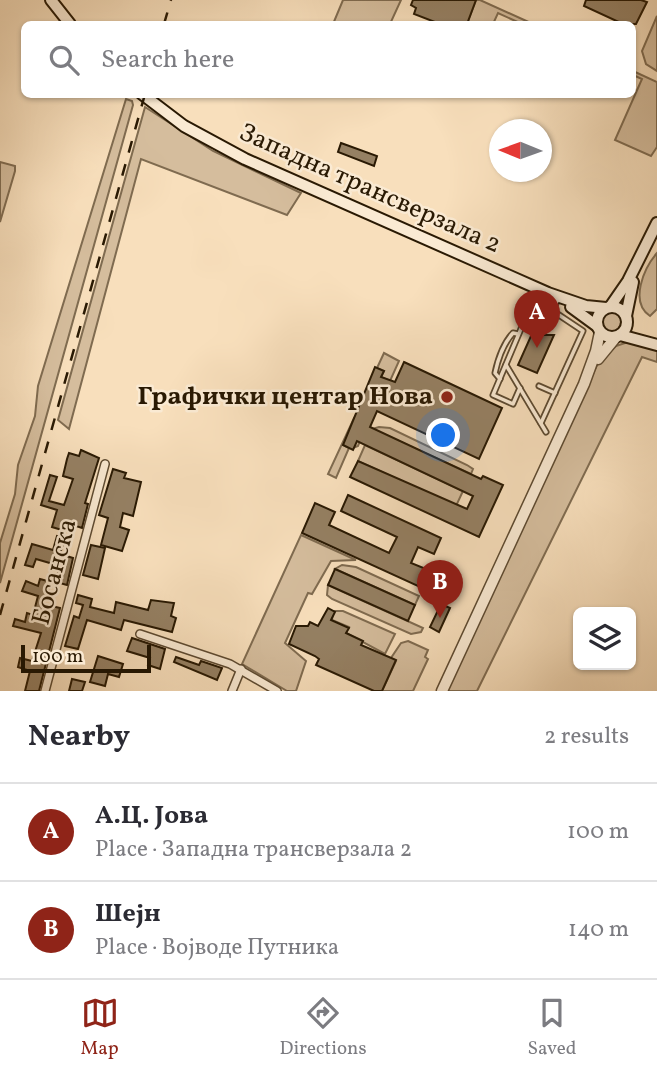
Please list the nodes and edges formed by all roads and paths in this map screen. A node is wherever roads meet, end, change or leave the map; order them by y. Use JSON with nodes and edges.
{"nodes":[{"id":1,"x":51,"y":0,"type":"edge"},
{"id":2,"x":68,"y":21,"type":"edge"},
{"id":3,"x":147,"y":98,"type":"edge"},
{"id":4,"x":657,"y":223,"type":"edge"},
{"id":5,"x":640,"y":259,"type":"junction"},
{"id":6,"x":553,"y":298,"type":"junction"},
{"id":7,"x":608,"y":308,"type":"junction"},
{"id":8,"x":552,"y":313,"type":"junction"},
{"id":9,"x":626,"y":318,"type":"junction"},
{"id":10,"x":598,"y":328,"type":"junction"},
{"id":11,"x":544,"y":331,"type":"dead end"},
{"id":12,"x":518,"y":334,"type":"junction"},
{"id":13,"x":618,"y":336,"type":"junction"},
{"id":14,"x":657,"y":343,"type":"edge"},
{"id":15,"x":506,"y":365,"type":"junction"},
{"id":16,"x":500,"y":379,"type":"junction"},
{"id":17,"x":584,"y":384,"type":"junction"},
{"id":18,"x":539,"y":386,"type":"dead end"},
{"id":19,"x":520,"y":388,"type":"junction"},
{"id":20,"x":555,"y":393,"type":"junction"},
{"id":21,"x":541,"y":423,"type":"junction"},
{"id":22,"x":546,"y":432,"type":"dead end"},
{"id":23,"x":105,"y":464,"type":"dead end"},
{"id":24,"x":140,"y":634,"type":"dead end"},
{"id":25,"x":241,"y":669,"type":"junction"},
{"id":26,"x":46,"y":691,"type":"edge"},
{"id":27,"x":232,"y":691,"type":"edge"},
{"id":28,"x":277,"y":691,"type":"edge"},
{"id":29,"x":443,"y":691,"type":"edge"}],
"edges":[{"from":1,"to":2,"type":"main road"},
{"from":3,"to":6,"type":"main road","name":"Западна трансверзала 2"},
{"from":4,"to":5,"type":"main road"},
{"from":5,"to":7,"type":"main road"},
{"from":5,"to":9,"type":"main road"},
{"from":6,"to":7,"type":"main road","name":"Западна трансверзала 2"},
{"from":6,"to":8,"type":"lane"},
{"from":6,"to":10,"type":"main road","name":"Западна трансверзала 2"},
{"from":7,"to":9,"type":"main road"},
{"from":7,"to":10,"type":"main road"},
{"from":8,"to":11,"type":"lane"},
{"from":8,"to":12,"type":"lane"},
{"from":8,"to":20,"type":"lane"},
{"from":9,"to":13,"type":"main road"},
{"from":9,"to":14,"type":"main road"},
{"from":10,"to":13,"type":"main road"},
{"from":10,"to":17,"type":"street"},
{"from":12,"to":15,"type":"lane"},
{"from":12,"to":16,"type":"lane"},
{"from":13,"to":14,"type":"main road"},
{"from":13,"to":17,"type":"street"},
{"from":15,"to":16,"type":"lane"},
{"from":15,"to":19,"type":"lane"},
{"from":16,"to":19,"type":"lane"},
{"from":17,"to":29,"type":"street"},
{"from":18,"to":20,"type":"lane"},
{"from":19,"to":21,"type":"lane"},
{"from":20,"to":21,"type":"lane"},
{"from":21,"to":22,"type":"lane"},
{"from":23,"to":26,"type":"street","name":"Босанска"},
{"from":24,"to":25,"type":"street"},
{"from":25,"to":27,"type":"street"},
{"from":25,"to":28,"type":"street"}]}
